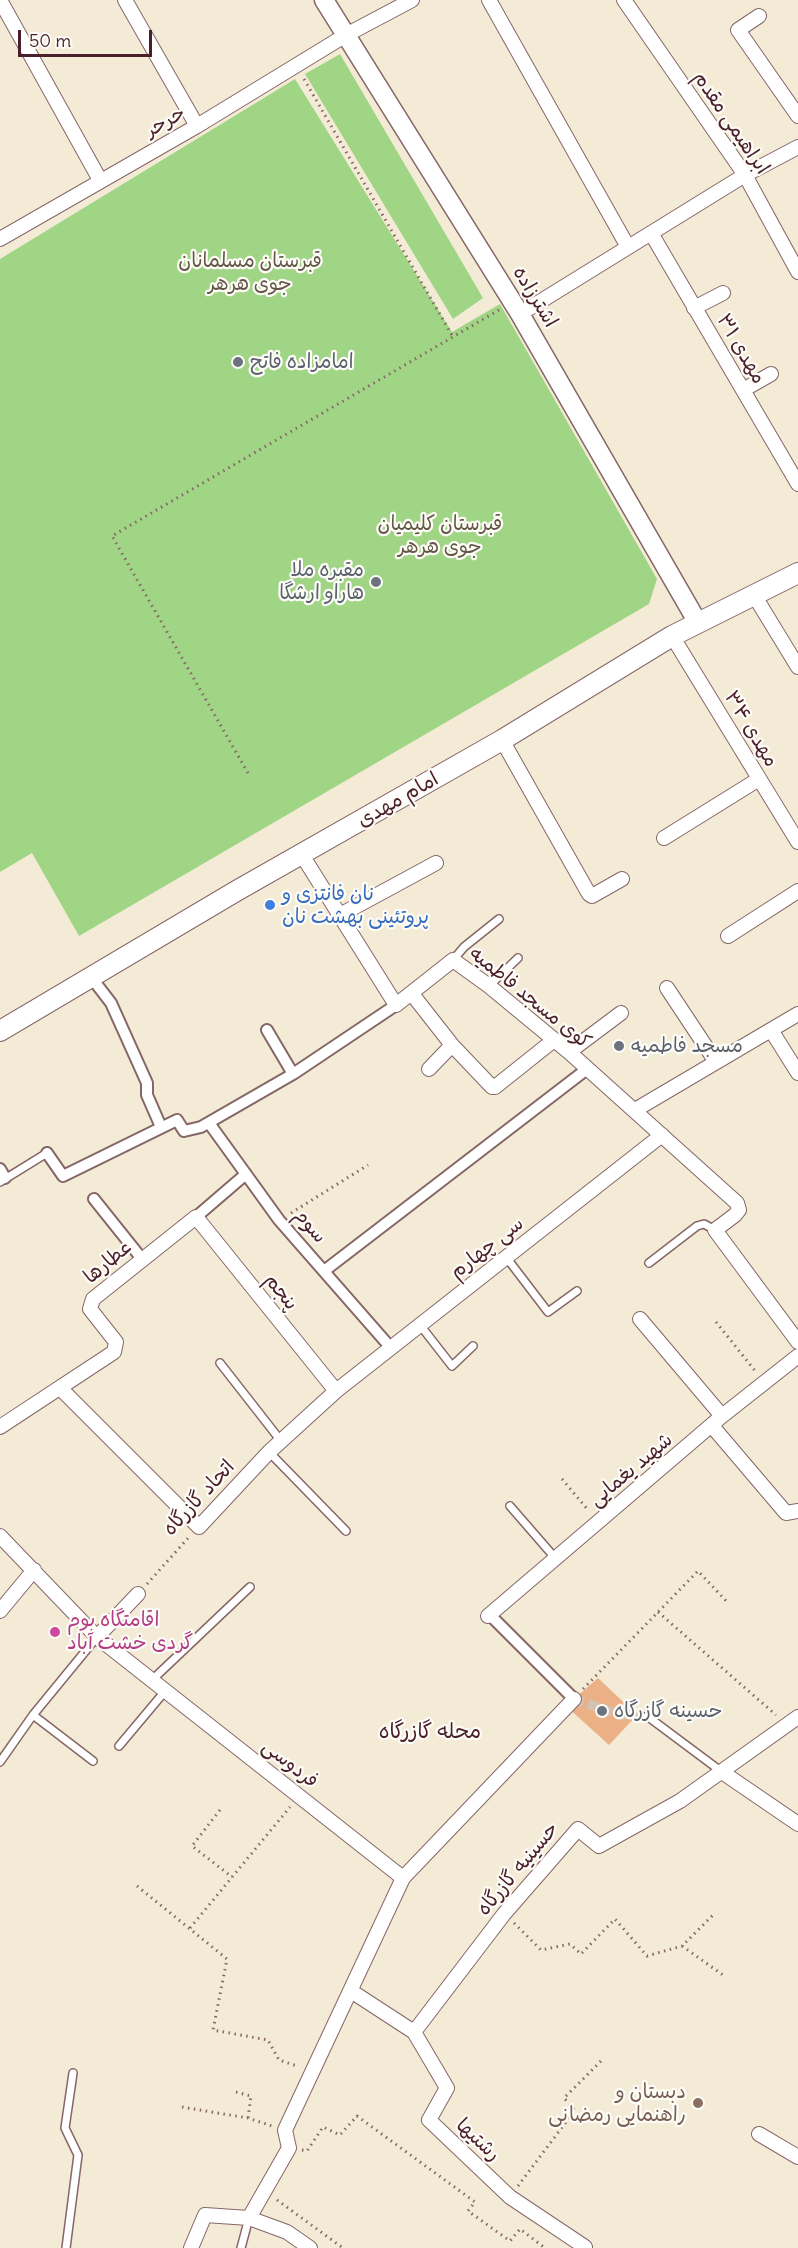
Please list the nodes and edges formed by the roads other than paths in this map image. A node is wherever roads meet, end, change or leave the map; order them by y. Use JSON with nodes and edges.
{"nodes":[{"id":1,"x":0,"y":0,"type":"edge"},
{"id":2,"x":125,"y":0,"type":"edge"},
{"id":3,"x":324,"y":0,"type":"edge"},
{"id":4,"x":412,"y":0,"type":"edge"},
{"id":5,"x":489,"y":0,"type":"edge"},
{"id":6,"x":624,"y":0,"type":"edge"},
{"id":7,"x":759,"y":16,"type":"dead end"},
{"id":8,"x":346,"y":35,"type":"junction"},
{"id":9,"x":798,"y":116,"type":"edge"},
{"id":10,"x":197,"y":126,"type":"junction"},
{"id":11,"x":798,"y":147,"type":"edge"},
{"id":12,"x":744,"y":175,"type":"junction"},
{"id":13,"x":100,"y":180,"type":"junction"},
{"id":14,"x":651,"y":234,"type":"junction"},
{"id":15,"x":0,"y":239,"type":"edge"},
{"id":16,"x":628,"y":247,"type":"junction"},
{"id":17,"x":798,"y":272,"type":"edge"},
{"id":18,"x":723,"y":293,"type":"dead end"},
{"id":19,"x":516,"y":308,"type":"junction"},
{"id":20,"x":694,"y":308,"type":"junction"},
{"id":21,"x":771,"y":374,"type":"dead end"},
{"id":22,"x":743,"y":390,"type":"junction"},
{"id":23,"x":794,"y":468,"type":"edge"},
{"id":24,"x":798,"y":484,"type":"edge"},
{"id":25,"x":798,"y":573,"type":"edge"},
{"id":26,"x":754,"y":595,"type":"junction"},
{"id":27,"x":698,"y":623,"type":"junction"},
{"id":28,"x":672,"y":636,"type":"junction"},
{"id":29,"x":798,"y":667,"type":"edge"},
{"id":30,"x":502,"y":740,"type":"junction"},
{"id":31,"x":759,"y":779,"type":"junction"},
{"id":32,"x":664,"y":838,"type":"dead end"},
{"id":33,"x":798,"y":842,"type":"edge"},
{"id":34,"x":303,"y":855,"type":"junction"},
{"id":35,"x":436,"y":864,"type":"dead end"},
{"id":36,"x":622,"y":879,"type":"dead end"},
{"id":37,"x":798,"y":891,"type":"edge"},
{"id":38,"x":340,"y":915,"type":"junction"},
{"id":39,"x":499,"y":919,"type":"dead end"},
{"id":40,"x":728,"y":936,"type":"dead end"},
{"id":41,"x":518,"y":958,"type":"dead end"},
{"id":42,"x":453,"y":960,"type":"junction"},
{"id":43,"x":92,"y":977,"type":"junction"},
{"id":44,"x":489,"y":986,"type":"junction"},
{"id":45,"x":668,"y":988,"type":"dead end"},
{"id":46,"x":412,"y":994,"type":"junction"},
{"id":47,"x":396,"y":1005,"type":"junction"},
{"id":48,"x":621,"y":1013,"type":"dead end"},
{"id":49,"x":798,"y":1014,"type":"edge"},
{"id":50,"x":267,"y":1030,"type":"dead end"},
{"id":51,"x":771,"y":1030,"type":"junction"},
{"id":52,"x":0,"y":1031,"type":"edge"},
{"id":53,"x":554,"y":1040,"type":"junction"},
{"id":54,"x":452,"y":1045,"type":"junction"},
{"id":55,"x":569,"y":1052,"type":"junction"},
{"id":56,"x":716,"y":1062,"type":"junction"},
{"id":57,"x":429,"y":1069,"type":"dead end"},
{"id":58,"x":587,"y":1069,"type":"junction"},
{"id":59,"x":798,"y":1073,"type":"edge"},
{"id":60,"x":293,"y":1074,"type":"junction"},
{"id":61,"x":635,"y":1110,"type":"junction"},
{"id":62,"x":205,"y":1125,"type":"junction"},
{"id":63,"x":161,"y":1128,"type":"junction"},
{"id":64,"x":662,"y":1135,"type":"junction"},
{"id":65,"x":47,"y":1153,"type":"joint"},
{"id":66,"x":246,"y":1174,"type":"junction"},
{"id":67,"x":2,"y":1177,"type":"edge"},
{"id":68,"x":94,"y":1199,"type":"dead end"},
{"id":69,"x":196,"y":1217,"type":"junction"},
{"id":70,"x":715,"y":1230,"type":"junction"},
{"id":71,"x":506,"y":1257,"type":"junction"},
{"id":72,"x":142,"y":1259,"type":"junction"},
{"id":73,"x":649,"y":1263,"type":"dead end"},
{"id":74,"x":324,"y":1271,"type":"junction"},
{"id":75,"x":577,"y":1291,"type":"dead end"},
{"id":76,"x":640,"y":1319,"type":"dead end"},
{"id":77,"x":420,"y":1325,"type":"junction"},
{"id":78,"x":798,"y":1341,"type":"edge"},
{"id":79,"x":473,"y":1346,"type":"dead end"},
{"id":80,"x":392,"y":1348,"type":"junction"},
{"id":81,"x":798,"y":1356,"type":"edge"},
{"id":82,"x":220,"y":1363,"type":"dead end"},
{"id":83,"x":60,"y":1388,"type":"junction"},
{"id":84,"x":336,"y":1391,"type":"junction"},
{"id":85,"x":717,"y":1421,"type":"junction"},
{"id":86,"x":0,"y":1426,"type":"edge"},
{"id":87,"x":282,"y":1441,"type":"junction"},
{"id":88,"x":269,"y":1452,"type":"junction"},
{"id":89,"x":510,"y":1506,"type":"dead end"},
{"id":90,"x":798,"y":1512,"type":"edge"},
{"id":91,"x":346,"y":1531,"type":"dead end"},
{"id":92,"x":0,"y":1536,"type":"edge"},
{"id":93,"x":556,"y":1559,"type":"junction"},
{"id":94,"x":34,"y":1570,"type":"junction"},
{"id":95,"x":250,"y":1587,"type":"dead end"},
{"id":96,"x":138,"y":1594,"type":"road end"},
{"id":97,"x":0,"y":1611,"type":"edge"},
{"id":98,"x":489,"y":1616,"type":"joint"},
{"id":99,"x":97,"y":1637,"type":"junction"},
{"id":100,"x":152,"y":1680,"type":"junction"},
{"id":101,"x":166,"y":1690,"type":"junction"},
{"id":102,"x":574,"y":1699,"type":"joint"},
{"id":103,"x":33,"y":1715,"type":"junction"},
{"id":104,"x":647,"y":1716,"type":"tunnel mouth"},
{"id":105,"x":792,"y":1721,"type":"edge"},
{"id":106,"x":119,"y":1746,"type":"dead end"},
{"id":107,"x":93,"y":1761,"type":"dead end"},
{"id":108,"x":0,"y":1762,"type":"edge"},
{"id":109,"x":722,"y":1772,"type":"junction"},
{"id":110,"x":798,"y":1824,"type":"edge"},
{"id":111,"x":403,"y":1878,"type":"junction"},
{"id":112,"x":351,"y":1990,"type":"junction"},
{"id":113,"x":414,"y":2032,"type":"junction"},
{"id":114,"x":74,"y":2073,"type":"dead end"},
{"id":115,"x":759,"y":2134,"type":"dead end"},
{"id":116,"x":798,"y":2157,"type":"edge"},
{"id":117,"x":249,"y":2218,"type":"junction"},
{"id":118,"x":66,"y":2248,"type":"edge"},
{"id":119,"x":191,"y":2248,"type":"edge"},
{"id":120,"x":241,"y":2248,"type":"edge"},
{"id":121,"x":310,"y":2248,"type":"edge"},
{"id":122,"x":586,"y":2248,"type":"edge"}],
"edges":[{"from":1,"to":13,"type":"street"},
{"from":2,"to":10,"type":"street"},
{"from":3,"to":8,"type":"street","name":"اشترزاده"},
{"from":4,"to":8,"type":"street","name":"حرحر"},
{"from":5,"to":16,"type":"street"},
{"from":6,"to":12,"type":"street","name":"ابراهیمی مقدم"},
{"from":7,"to":9,"type":"street"},
{"from":8,"to":10,"type":"street","name":"حرحر"},
{"from":8,"to":19,"type":"street","name":"اشترزاده"},
{"from":10,"to":13,"type":"street","name":"حرحر"},
{"from":11,"to":12,"type":"street"},
{"from":12,"to":14,"type":"street"},
{"from":12,"to":17,"type":"street","name":"ابراهیمی مقدم"},
{"from":13,"to":15,"type":"street","name":"حرحر"},
{"from":14,"to":16,"type":"street"},
{"from":14,"to":20,"type":"street","name":"مهدی ۳۱"},
{"from":16,"to":19,"type":"street"},
{"from":18,"to":20,"type":"street"},
{"from":19,"to":27,"type":"street","name":"اشترزاده"},
{"from":20,"to":22,"type":"street","name":"مهدی ۳۱"},
{"from":21,"to":22,"type":"street"},
{"from":22,"to":23,"type":"street","name":"مهدی ۳۱"},
{"from":23,"to":24,"type":"street","name":"مهدی ۳۱"},
{"from":25,"to":26,"type":"main road","name":"امام مهدی"},
{"from":26,"to":27,"type":"main road","name":"امام مهدی"},
{"from":26,"to":29,"type":"street"},
{"from":27,"to":28,"type":"main road","name":"امام مهدی"},
{"from":28,"to":30,"type":"main road","name":"امام مهدی"},
{"from":28,"to":31,"type":"street","name":"مهدی ۳۴"},
{"from":30,"to":34,"type":"main road","name":"امام مهدی"},
{"from":30,"to":36,"type":"street"},
{"from":31,"to":32,"type":"street"},
{"from":31,"to":33,"type":"street","name":"مهدی ۳۴"},
{"from":34,"to":38,"type":"street"},
{"from":34,"to":43,"type":"main road","name":"امام مهدی"},
{"from":35,"to":38,"type":"street"},
{"from":37,"to":40,"type":"street"},
{"from":38,"to":47,"type":"street"},
{"from":39,"to":42,"type":"lane"},
{"from":41,"to":44,"type":"lane"},
{"from":42,"to":44,"type":"street","name":"کوی مسجد فاطمیه"},
{"from":42,"to":46,"type":"street","name":"کوی مسجد فاطمیه"},
{"from":43,"to":52,"type":"main road","name":"امام مهدی"},
{"from":43,"to":63,"type":"street"},
{"from":44,"to":53,"type":"street","name":"کوی مسجد فاطمیه"},
{"from":45,"to":56,"type":"street"},
{"from":46,"to":47,"type":"street","name":"کوی مسجد فاطمیه"},
{"from":46,"to":54,"type":"street"},
{"from":47,"to":60,"type":"street"},
{"from":48,"to":55,"type":"street"},
{"from":49,"to":51,"type":"street"},
{"from":50,"to":60,"type":"street"},
{"from":51,"to":56,"type":"street"},
{"from":51,"to":59,"type":"street"},
{"from":53,"to":54,"type":"street"},
{"from":53,"to":55,"type":"street","name":"کوی مسجد فاطمیه"},
{"from":54,"to":57,"type":"street"},
{"from":55,"to":58,"type":"street","name":"کوی مسجد فاطمیه"},
{"from":56,"to":61,"type":"street"},
{"from":58,"to":61,"type":"street","name":"کوی مسجد فاطمیه"},
{"from":58,"to":74,"type":"street"},
{"from":60,"to":62,"type":"street"},
{"from":61,"to":64,"type":"street","name":"کوی مسجد فاطمیه"},
{"from":62,"to":63,"type":"street"},
{"from":62,"to":66,"type":"street","name":"سوم"},
{"from":63,"to":65,"type":"street"},
{"from":64,"to":70,"type":"street","name":"کوی مسجد فاطمیه"},
{"from":64,"to":71,"type":"street","name":"سی چهارم"},
{"from":65,"to":67,"type":"lane"},
{"from":66,"to":69,"type":"street","name":"عطارها"},
{"from":66,"to":74,"type":"street","name":"سوم"},
{"from":68,"to":72,"type":"street"},
{"from":69,"to":72,"type":"street","name":"عطارها"},
{"from":69,"to":84,"type":"street","name":"پنجم"},
{"from":70,"to":73,"type":"lane"},
{"from":70,"to":78,"type":"street"},
{"from":71,"to":75,"type":"lane"},
{"from":71,"to":77,"type":"street","name":"سی چهارم"},
{"from":72,"to":83,"type":"street","name":"عطارها"},
{"from":74,"to":80,"type":"street","name":"سوم"},
{"from":76,"to":85,"type":"street"},
{"from":77,"to":79,"type":"lane"},
{"from":77,"to":80,"type":"street","name":"سی چهارم"},
{"from":80,"to":84,"type":"street","name":"سی چهارم"},
{"from":81,"to":85,"type":"street","name":"شهید یغمایی"},
{"from":82,"to":87,"type":"lane"},
{"from":83,"to":86,"type":"street"},
{"from":83,"to":88,"type":"street","name":"اتحاد گازرگاه"},
{"from":84,"to":87,"type":"street","name":"اتحاد گازرگاه"},
{"from":85,"to":90,"type":"street"},
{"from":85,"to":93,"type":"street","name":"شهید یغمایی"},
{"from":87,"to":88,"type":"street","name":"اتحاد گازرگاه"},
{"from":88,"to":91,"type":"lane"},
{"from":89,"to":93,"type":"lane"},
{"from":92,"to":94,"type":"street","name":"فردوسی"},
{"from":93,"to":98,"type":"street","name":"شهید یغمایی"},
{"from":94,"to":97,"type":"street"},
{"from":94,"to":99,"type":"street","name":"فردوسی"},
{"from":95,"to":100,"type":"lane"},
{"from":96,"to":99,"type":"street"},
{"from":98,"to":102,"type":"street","name":"شهید یغمایی"},
{"from":99,"to":100,"type":"street","name":"فردوسی"},
{"from":99,"to":103,"type":"lane"},
{"from":100,"to":101,"type":"street","name":"فردوسی"},
{"from":101,"to":106,"type":"lane"},
{"from":101,"to":111,"type":"street","name":"فردوسی"},
{"from":102,"to":111,"type":"street"},
{"from":103,"to":107,"type":"lane"},
{"from":103,"to":108,"type":"lane"},
{"from":104,"to":109,"type":"lane"},
{"from":105,"to":109,"type":"street"},
{"from":109,"to":110,"type":"street"},
{"from":109,"to":113,"type":"street","name":"حسینیه گازرگاه"},
{"from":111,"to":112,"type":"street"},
{"from":112,"to":113,"type":"street","name":"رشتیها"},
{"from":112,"to":117,"type":"street"},
{"from":113,"to":122,"type":"street","name":"رشتیها"},
{"from":114,"to":118,"type":"lane"},
{"from":115,"to":116,"type":"street"},
{"from":117,"to":119,"type":"street"},
{"from":117,"to":120,"type":"lane"},
{"from":117,"to":121,"type":"street"}]}
